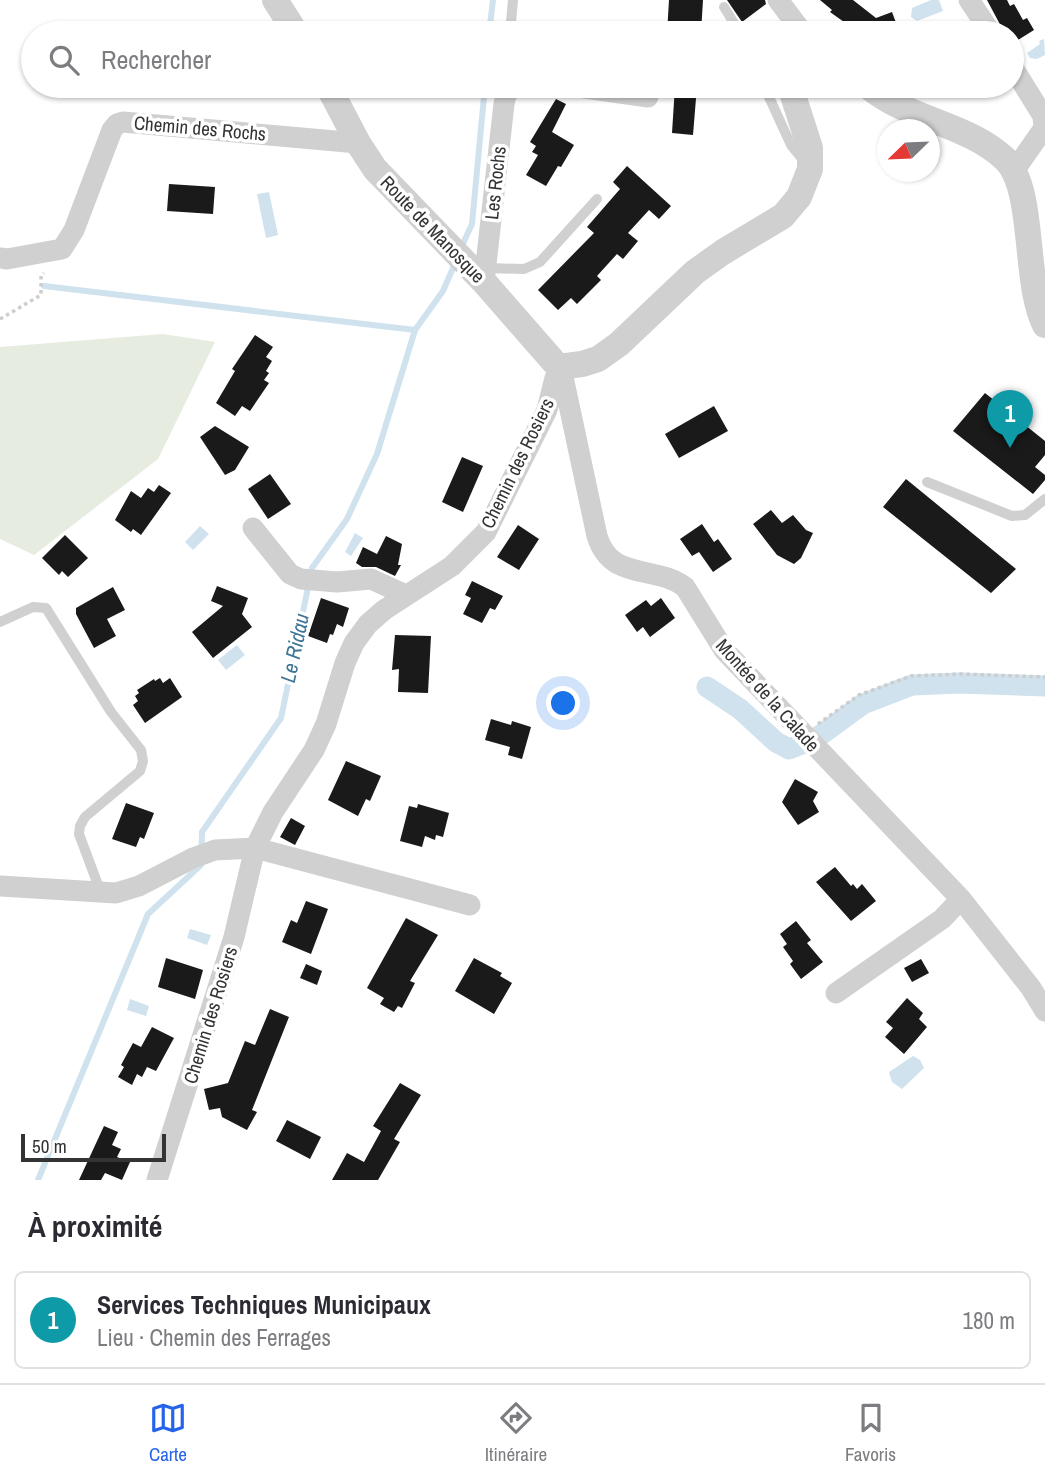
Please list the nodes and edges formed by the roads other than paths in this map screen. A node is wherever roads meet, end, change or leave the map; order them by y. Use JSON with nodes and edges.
{"nodes":[{"id":1,"x":275,"y":0,"type":"edge"},
{"id":2,"x":513,"y":0,"type":"edge"},
{"id":3,"x":778,"y":0,"type":"edge"},
{"id":4,"x":969,"y":0,"type":"edge"},
{"id":5,"x":724,"y":7,"type":"dead end"},
{"id":6,"x":288,"y":21,"type":"edge"},
{"id":7,"x":511,"y":21,"type":"edge"},
{"id":8,"x":733,"y":21,"type":"edge"},
{"id":9,"x":794,"y":21,"type":"edge"},
{"id":10,"x":983,"y":21,"type":"edge"},
{"id":11,"x":1024,"y":85,"type":"edge"},
{"id":12,"x":334,"y":98,"type":"edge"},
{"id":13,"x":507,"y":98,"type":"edge"},
{"id":14,"x":769,"y":98,"type":"edge"},
{"id":15,"x":794,"y":98,"type":"edge"},
{"id":16,"x":886,"y":98,"type":"edge"},
{"id":17,"x":358,"y":143,"type":"junction"},
{"id":18,"x":810,"y":169,"type":"junction"},
{"id":19,"x":1014,"y":171,"type":"junction"},
{"id":20,"x":597,"y":199,"type":"dead end"},
{"id":21,"x":0,"y":258,"type":"edge"},
{"id":22,"x":472,"y":266,"type":"junction"},
{"id":23,"x":1045,"y":325,"type":"edge"},
{"id":24,"x":559,"y":371,"type":"junction"},
{"id":25,"x":927,"y":482,"type":"dead end"},
{"id":26,"x":1045,"y":499,"type":"edge"},
{"id":27,"x":254,"y":528,"type":"dead end"},
{"id":28,"x":406,"y":595,"type":"junction"},
{"id":29,"x":0,"y":622,"type":"edge"},
{"id":30,"x":255,"y":848,"type":"junction"},
{"id":31,"x":0,"y":886,"type":"edge"},
{"id":32,"x":101,"y":893,"type":"junction"},
{"id":33,"x":961,"y":899,"type":"junction"},
{"id":34,"x":470,"y":905,"type":"dead end"},
{"id":35,"x":836,"y":993,"type":"dead end"},
{"id":36,"x":1045,"y":1011,"type":"edge"},
{"id":37,"x":157,"y":1180,"type":"edge"}],
"edges":[{"from":1,"to":6,"type":"street"},
{"from":2,"to":7,"type":"lane"},
{"from":3,"to":9,"type":"street"},
{"from":4,"to":10,"type":"street"},
{"from":5,"to":8,"type":"lane"},
{"from":11,"to":19,"type":"street"},
{"from":12,"to":17,"type":"street","name":"Route de Manosque"},
{"from":13,"to":22,"type":"street","name":"Les Rochs"},
{"from":14,"to":18,"type":"lane"},
{"from":15,"to":18,"type":"street"},
{"from":16,"to":19,"type":"street"},
{"from":17,"to":21,"type":"street","name":"Chemin des Rochs"},
{"from":17,"to":22,"type":"street","name":"Route de Manosque"},
{"from":18,"to":24,"type":"street"},
{"from":19,"to":23,"type":"street"},
{"from":20,"to":22,"type":"lane"},
{"from":22,"to":24,"type":"street","name":"Route de Manosque"},
{"from":24,"to":28,"type":"street","name":"Chemin des Rosiers"},
{"from":24,"to":33,"type":"street","name":"Montée de la Calade"},
{"from":25,"to":26,"type":"lane"},
{"from":27,"to":28,"type":"street"},
{"from":28,"to":30,"type":"street","name":"Chemin des Rosiers"},
{"from":29,"to":32,"type":"lane"},
{"from":30,"to":32,"type":"street"},
{"from":30,"to":34,"type":"street"},
{"from":30,"to":37,"type":"street","name":"Chemin des Rosiers"},
{"from":31,"to":32,"type":"street"},
{"from":33,"to":35,"type":"street"},
{"from":33,"to":36,"type":"street","name":"Montée de la Calade"}]}
